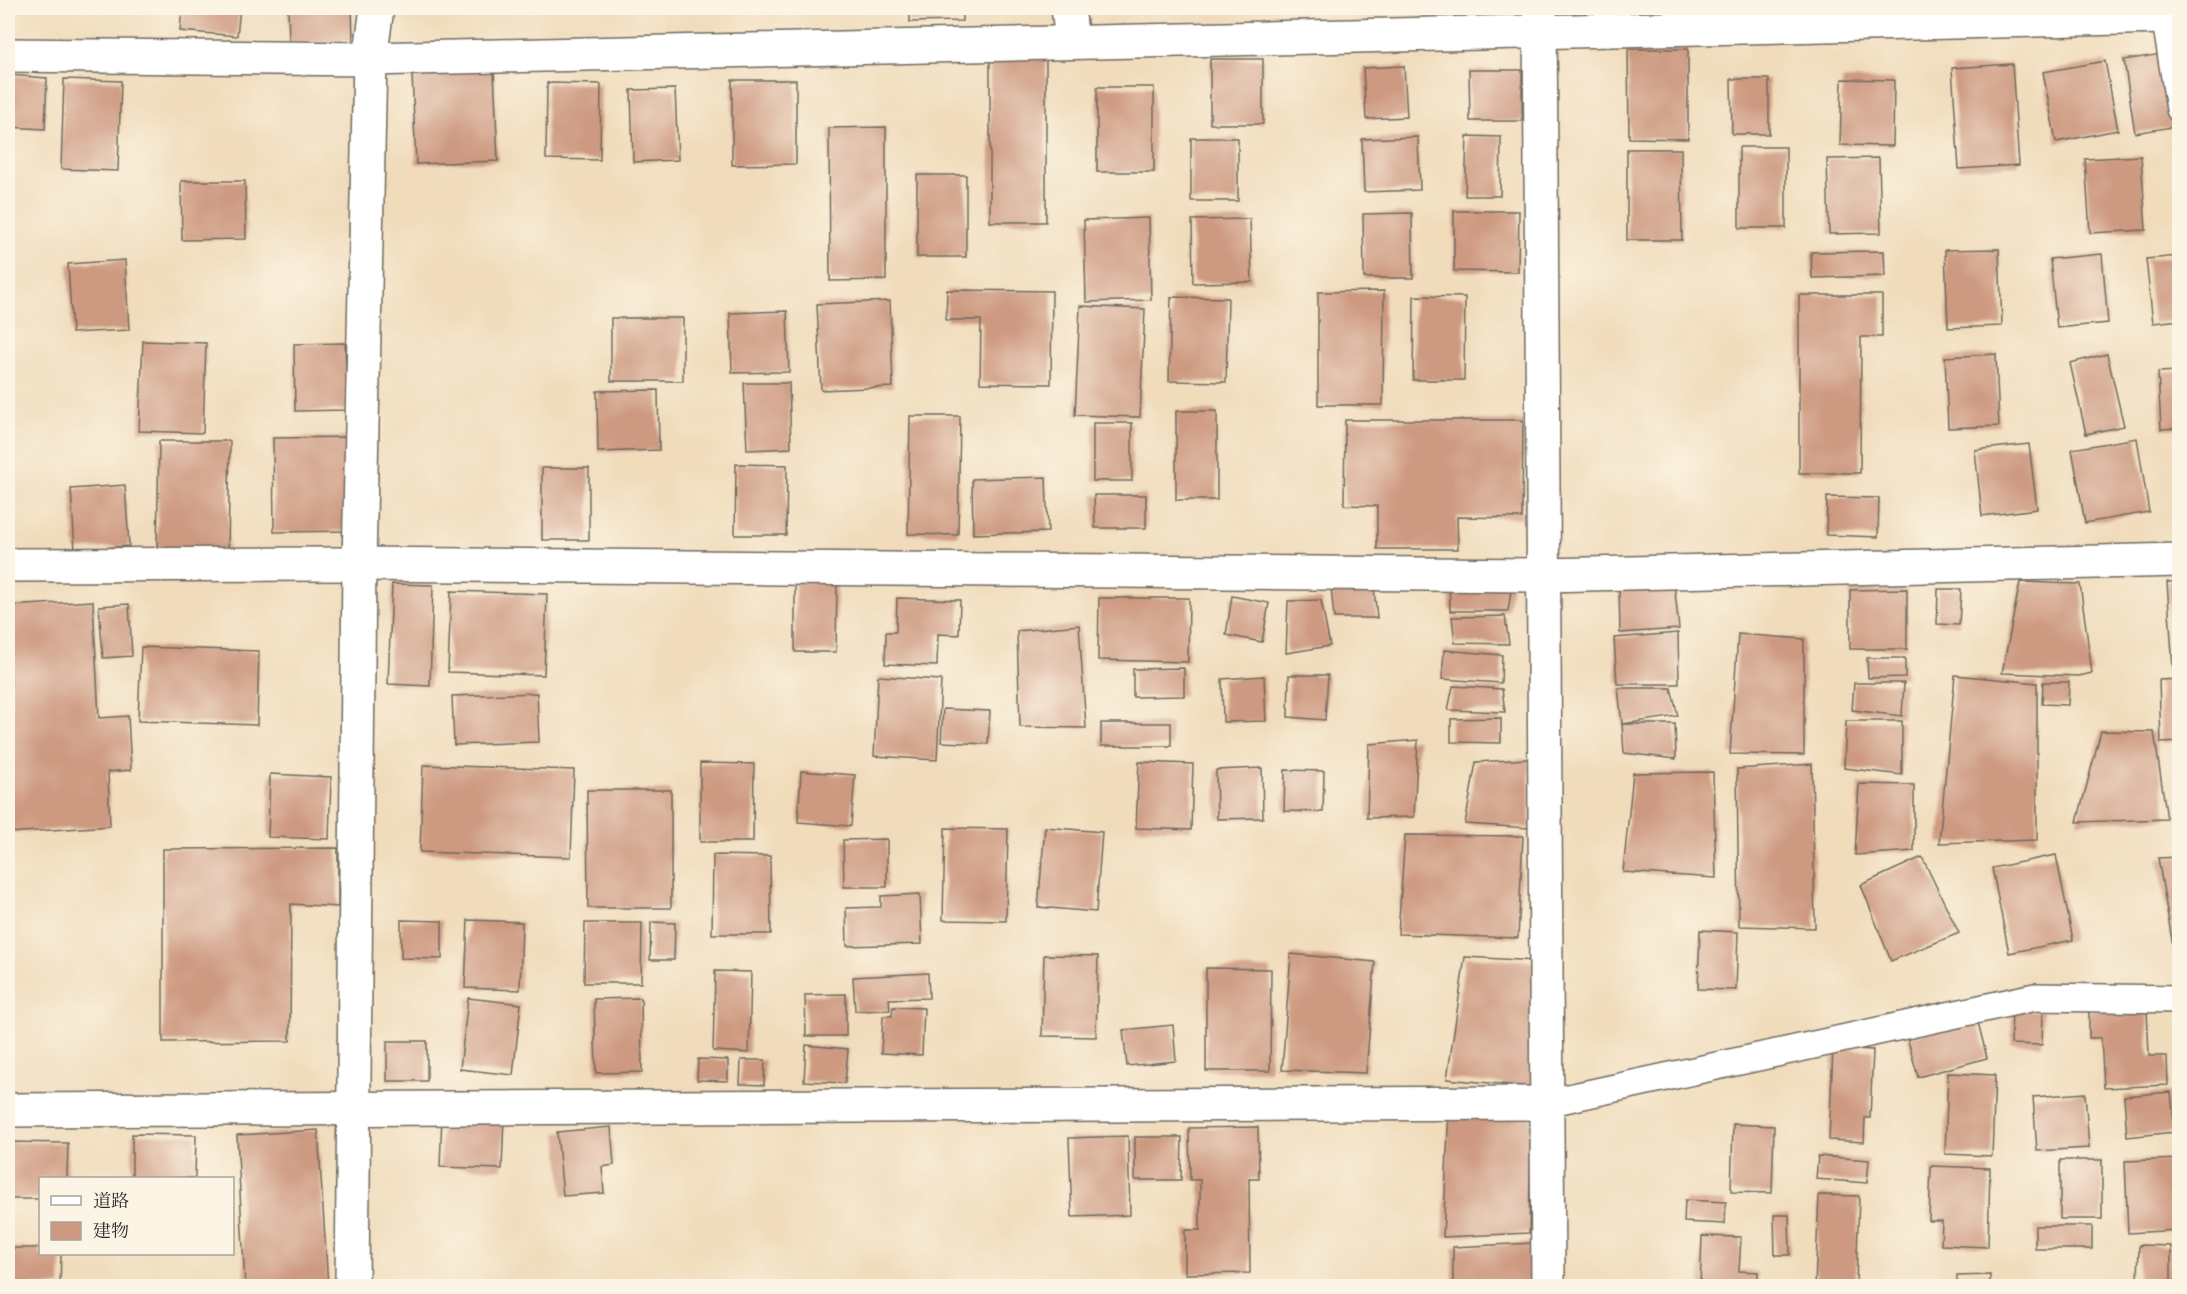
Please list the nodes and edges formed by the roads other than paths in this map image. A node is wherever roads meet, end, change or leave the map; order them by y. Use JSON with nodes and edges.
{"nodes":[{"id":1,"x":378,"y":8,"type":"edge"},
{"id":2,"x":1068,"y":8,"type":"edge"},
{"id":3,"x":2165,"y":12,"type":"edge"},
{"id":4,"x":2016,"y":14,"type":"edge"},
{"id":5,"x":1539,"y":19,"type":"edge"},
{"id":6,"x":1072,"y":41,"type":"junction"},
{"id":7,"x":8,"y":55,"type":"edge"},
{"id":8,"x":370,"y":59,"type":"junction"},
{"id":9,"x":2180,"y":109,"type":"edge"},
{"id":10,"x":2180,"y":560,"type":"edge"},
{"id":11,"x":358,"y":564,"type":"junction"},
{"id":12,"x":8,"y":565,"type":"edge"},
{"id":13,"x":1545,"y":575,"type":"junction"},
{"id":14,"x":2180,"y":999,"type":"edge"},
{"id":15,"x":1546,"y":1103,"type":"junction"},
{"id":16,"x":354,"y":1109,"type":"junction"},
{"id":17,"x":8,"y":1110,"type":"edge"},
{"id":18,"x":352,"y":1287,"type":"edge"},
{"id":19,"x":1548,"y":1287,"type":"edge"}],
"edges":[{"from":1,"to":8,"type":"street"},
{"from":2,"to":6,"type":"street"},
{"from":3,"to":4,"type":"street"},
{"from":3,"to":9,"type":"lane"},
{"from":4,"to":5,"type":"street"},
{"from":5,"to":6,"type":"street"},
{"from":5,"to":13,"type":"street"},
{"from":6,"to":8,"type":"street"},
{"from":7,"to":8,"type":"street"},
{"from":8,"to":11,"type":"street"},
{"from":10,"to":13,"type":"street"},
{"from":11,"to":12,"type":"street"},
{"from":11,"to":13,"type":"street"},
{"from":11,"to":16,"type":"street"},
{"from":13,"to":15,"type":"street"},
{"from":14,"to":15,"type":"lane"},
{"from":15,"to":16,"type":"street"},
{"from":15,"to":19,"type":"street"},
{"from":16,"to":17,"type":"street"},
{"from":16,"to":18,"type":"street"}]}
